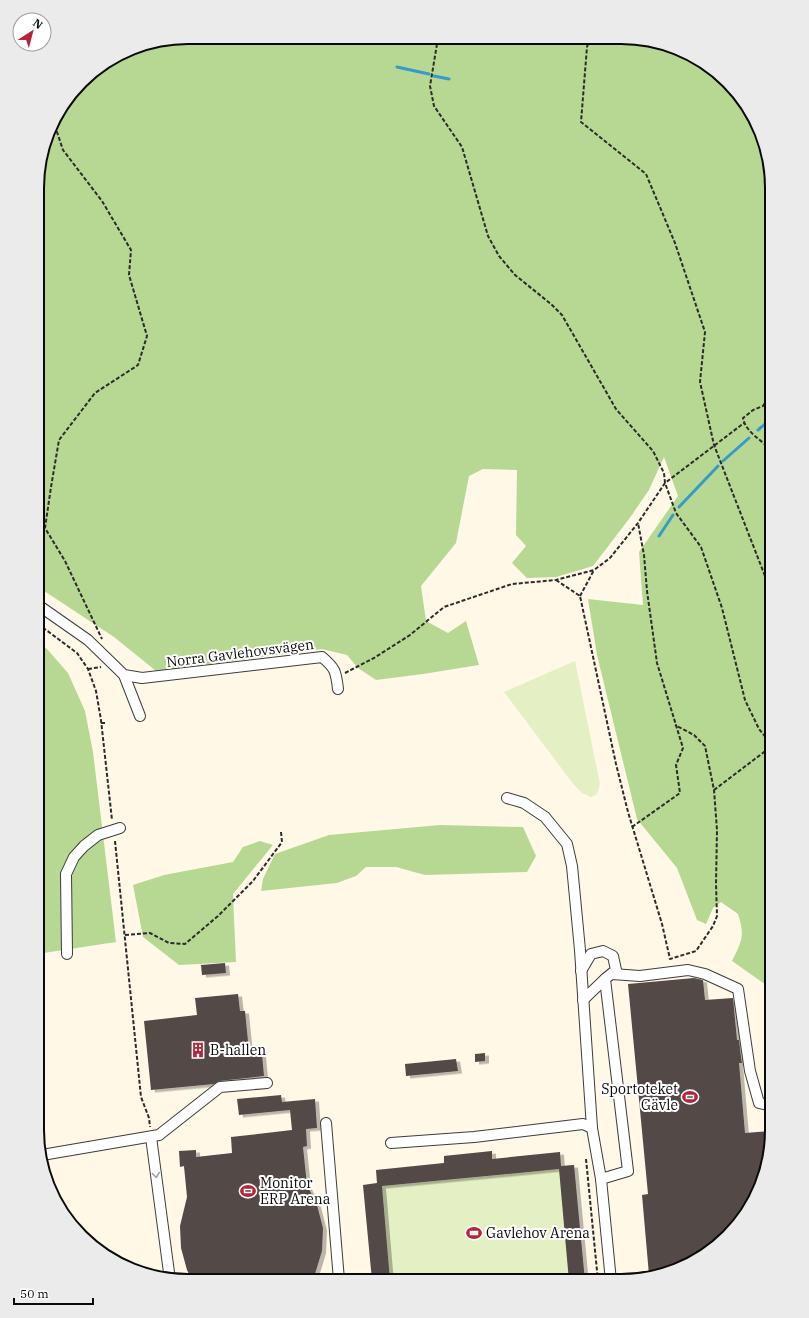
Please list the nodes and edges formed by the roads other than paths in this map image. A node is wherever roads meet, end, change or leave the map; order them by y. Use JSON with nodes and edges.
{"nodes":[{"id":1,"x":44,"y":609,"type":"edge"},
{"id":2,"x":124,"y":675,"type":"junction"},
{"id":3,"x":338,"y":689,"type":"dead end"},
{"id":4,"x":140,"y":716,"type":"dead end"},
{"id":5,"x":507,"y":798,"type":"dead end"},
{"id":6,"x":117,"y":828,"type":"road end"},
{"id":7,"x":67,"y":954,"type":"dead end"},
{"id":8,"x":581,"y":972,"type":"junction"},
{"id":9,"x":609,"y":977,"type":"junction"},
{"id":10,"x":583,"y":1000,"type":"junction"},
{"id":11,"x":267,"y":1082,"type":"dead end"},
{"id":12,"x":765,"y":1104,"type":"edge"},
{"id":13,"x":326,"y":1124,"type":"dead end"},
{"id":14,"x":592,"y":1128,"type":"junction"},
{"id":15,"x":151,"y":1137,"type":"junction"},
{"id":16,"x":391,"y":1143,"type":"dead end"},
{"id":17,"x":46,"y":1154,"type":"edge"},
{"id":18,"x":601,"y":1179,"type":"junction"},
{"id":19,"x":169,"y":1273,"type":"edge"},
{"id":20,"x":338,"y":1274,"type":"edge"},
{"id":21,"x":610,"y":1274,"type":"edge"}],
"edges":[{"from":1,"to":2,"type":"street"},
{"from":2,"to":3,"type":"street","name":"Norra Gavlehovsvägen"},
{"from":2,"to":4,"type":"street"},
{"from":5,"to":8,"type":"street"},
{"from":6,"to":7,"type":"street"},
{"from":8,"to":9,"type":"street"},
{"from":8,"to":10,"type":"street"},
{"from":9,"to":10,"type":"street"},
{"from":9,"to":12,"type":"street"},
{"from":9,"to":18,"type":"street"},
{"from":10,"to":14,"type":"street"},
{"from":11,"to":15,"type":"street"},
{"from":13,"to":20,"type":"street"},
{"from":14,"to":16,"type":"street"},
{"from":14,"to":18,"type":"street"},
{"from":15,"to":17,"type":"street"},
{"from":15,"to":19,"type":"street","one_way":true},
{"from":18,"to":21,"type":"street"}]}
